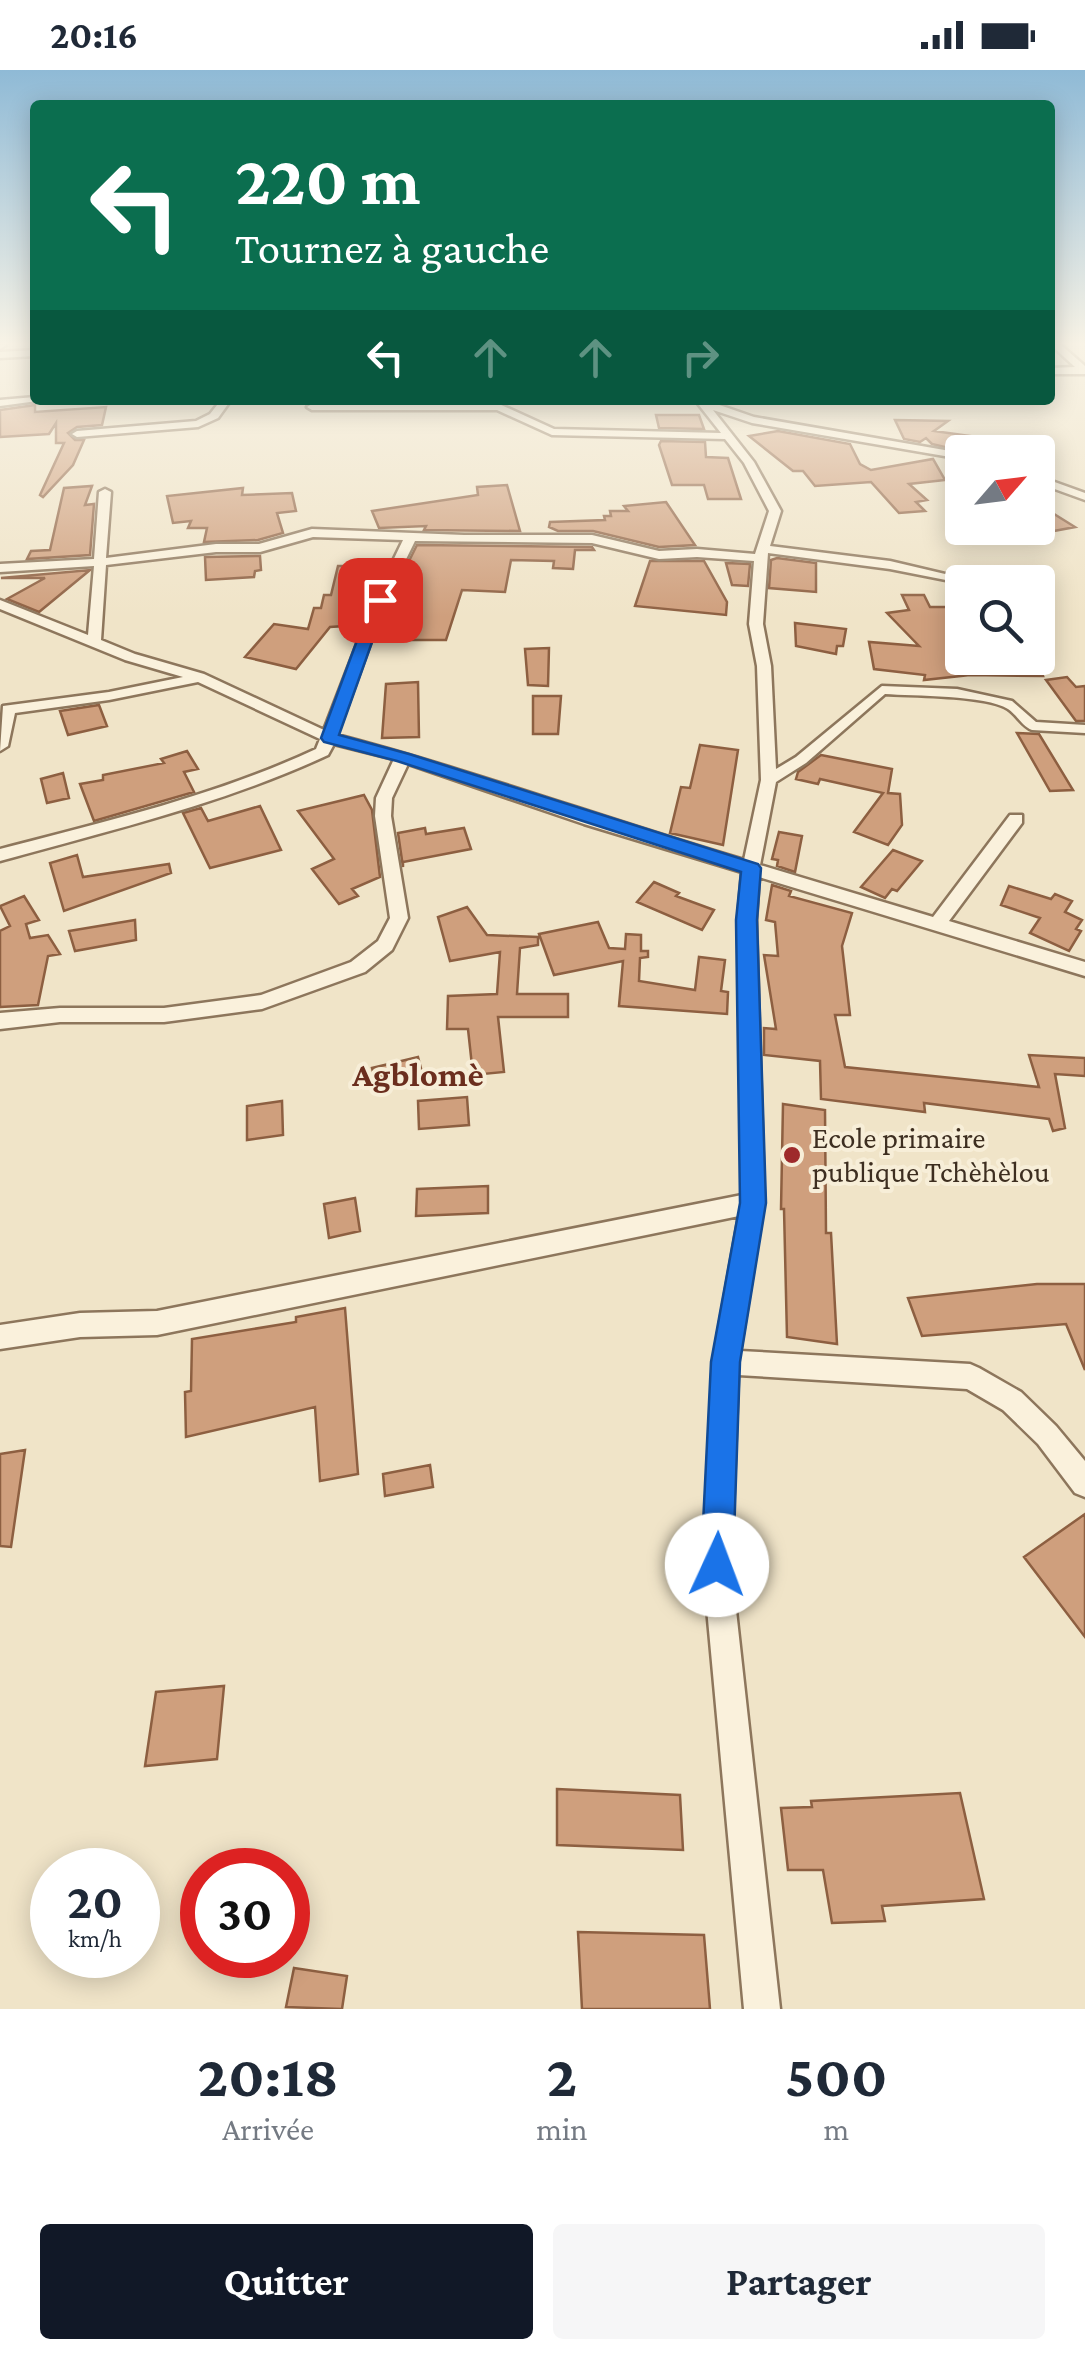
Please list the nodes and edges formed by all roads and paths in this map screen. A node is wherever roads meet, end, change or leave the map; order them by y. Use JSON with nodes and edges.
{"nodes":[{"id":1,"x":705,"y":435,"type":"edge"},
{"id":2,"x":842,"y":435,"type":"edge"},
{"id":3,"x":728,"y":436,"type":"joint"},
{"id":4,"x":945,"y":453,"type":"edge"},
{"id":5,"x":1055,"y":485,"type":"edge"},
{"id":6,"x":105,"y":492,"type":"dead end"},
{"id":7,"x":1085,"y":498,"type":"edge"},
{"id":8,"x":411,"y":536,"type":"junction"},
{"id":9,"x":762,"y":553,"type":"junction"},
{"id":10,"x":100,"y":562,"type":"junction"},
{"id":11,"x":0,"y":568,"type":"edge"},
{"id":12,"x":945,"y":576,"type":"edge"},
{"id":13,"x":0,"y":604,"type":"edge"},
{"id":14,"x":94,"y":642,"type":"junction"},
{"id":15,"x":199,"y":677,"type":"junction"},
{"id":16,"x":1085,"y":729,"type":"edge"},
{"id":17,"x":330,"y":738,"type":"junction"},
{"id":18,"x":0,"y":746,"type":"edge"},
{"id":19,"x":403,"y":757,"type":"junction"},
{"id":20,"x":769,"y":780,"type":"junction"},
{"id":21,"x":1016,"y":819,"type":"dead end"},
{"id":22,"x":0,"y":855,"type":"edge"},
{"id":23,"x":751,"y":868,"type":"junction"},
{"id":24,"x":937,"y":924,"type":"junction"},
{"id":25,"x":1085,"y":969,"type":"edge"},
{"id":26,"x":0,"y":1021,"type":"edge"},
{"id":27,"x":753,"y":1203,"type":"junction"},
{"id":28,"x":0,"y":1337,"type":"edge"},
{"id":29,"x":726,"y":1362,"type":"junction"},
{"id":30,"x":1085,"y":1483,"type":"edge"},
{"id":31,"x":762,"y":2009,"type":"edge"}],
"edges":[{"from":1,"to":3,"type":"street"},
{"from":2,"to":4,"type":"street"},
{"from":3,"to":9,"type":"street"},
{"from":5,"to":7,"type":"street"},
{"from":6,"to":10,"type":"street"},
{"from":8,"to":9,"type":"street"},
{"from":8,"to":10,"type":"street"},
{"from":8,"to":17,"type":"street"},
{"from":9,"to":12,"type":"street"},
{"from":9,"to":20,"type":"street"},
{"from":10,"to":11,"type":"street"},
{"from":10,"to":14,"type":"street"},
{"from":13,"to":14,"type":"street"},
{"from":14,"to":15,"type":"street"},
{"from":15,"to":17,"type":"street"},
{"from":15,"to":18,"type":"street"},
{"from":16,"to":20,"type":"street"},
{"from":17,"to":19,"type":"street"},
{"from":17,"to":22,"type":"street"},
{"from":19,"to":23,"type":"street"},
{"from":19,"to":26,"type":"street"},
{"from":20,"to":23,"type":"street"},
{"from":21,"to":24,"type":"street"},
{"from":23,"to":24,"type":"street"},
{"from":23,"to":27,"type":"street"},
{"from":24,"to":25,"type":"street"},
{"from":27,"to":28,"type":"street"},
{"from":27,"to":29,"type":"street"},
{"from":29,"to":30,"type":"street"},
{"from":29,"to":31,"type":"street"}]}
